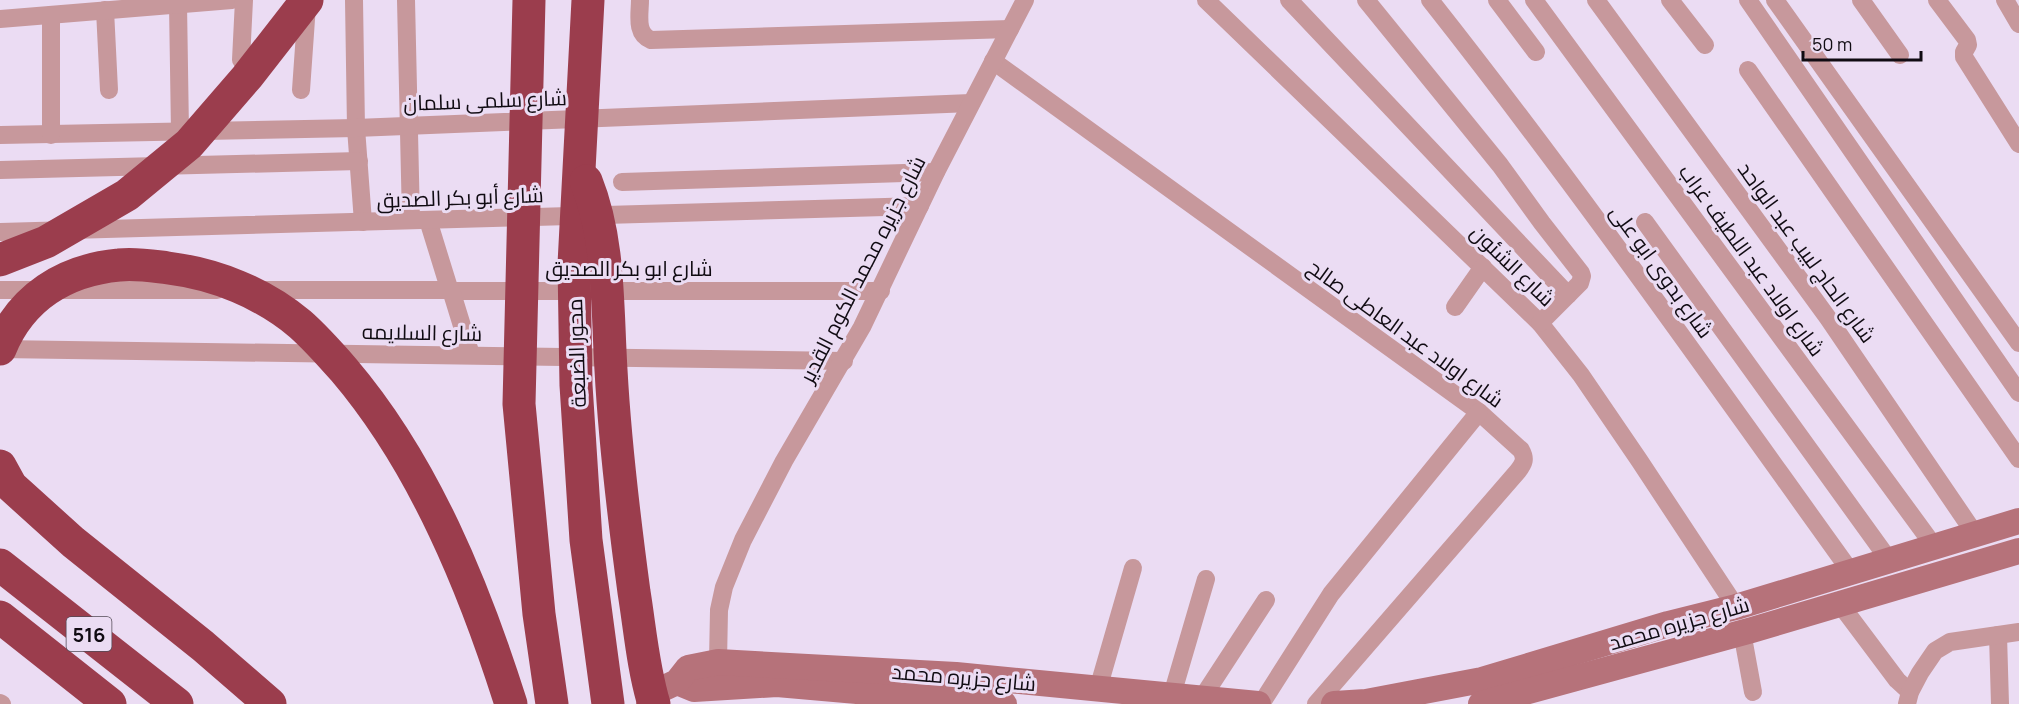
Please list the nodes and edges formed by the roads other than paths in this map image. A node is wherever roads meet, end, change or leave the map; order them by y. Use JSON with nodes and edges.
{"nodes":[{"id":1,"x":232,"y":0,"type":"edge"},
{"id":2,"x":244,"y":0,"type":"edge"},
{"id":3,"x":307,"y":0,"type":"edge"},
{"id":4,"x":354,"y":0,"type":"edge"},
{"id":5,"x":406,"y":0,"type":"edge"},
{"id":6,"x":529,"y":0,"type":"edge"},
{"id":7,"x":588,"y":0,"type":"edge"},
{"id":8,"x":640,"y":0,"type":"edge"},
{"id":9,"x":1025,"y":0,"type":"edge"},
{"id":10,"x":1206,"y":0,"type":"edge"},
{"id":11,"x":1289,"y":0,"type":"edge"},
{"id":12,"x":1366,"y":0,"type":"edge"},
{"id":13,"x":1430,"y":0,"type":"edge"},
{"id":14,"x":1497,"y":0,"type":"edge"},
{"id":15,"x":1534,"y":0,"type":"edge"},
{"id":16,"x":1596,"y":0,"type":"edge"},
{"id":17,"x":1670,"y":0,"type":"edge"},
{"id":18,"x":1748,"y":0,"type":"edge"},
{"id":19,"x":1775,"y":0,"type":"edge"},
{"id":20,"x":1862,"y":0,"type":"edge"},
{"id":21,"x":1937,"y":0,"type":"edge"},
{"id":22,"x":2005,"y":0,"type":"edge"},
{"id":23,"x":178,"y":4,"type":"junction"},
{"id":24,"x":105,"y":10,"type":"junction"},
{"id":25,"x":51,"y":15,"type":"junction"},
{"id":26,"x":0,"y":19,"type":"edge"},
{"id":27,"x":2019,"y":24,"type":"edge"},
{"id":28,"x":1010,"y":29,"type":"junction"},
{"id":29,"x":1705,"y":45,"type":"dead end"},
{"id":30,"x":1536,"y":52,"type":"dead end"},
{"id":31,"x":1900,"y":55,"type":"dead end"},
{"id":32,"x":241,"y":60,"type":"dead end"},
{"id":33,"x":993,"y":61,"type":"junction"},
{"id":34,"x":1748,"y":70,"type":"dead end"},
{"id":35,"x":110,"y":90,"type":"dead end"},
{"id":36,"x":301,"y":90,"type":"dead end"},
{"id":37,"x":971,"y":103,"type":"junction"},
{"id":38,"x":409,"y":125,"type":"junction"},
{"id":39,"x":356,"y":128,"type":"junction"},
{"id":40,"x":180,"y":132,"type":"junction"},
{"id":41,"x":0,"y":135,"type":"edge"},
{"id":42,"x":51,"y":135,"type":"junction"},
{"id":43,"x":2019,"y":144,"type":"edge"},
{"id":44,"x":359,"y":161,"type":"junction"},
{"id":45,"x":579,"y":162,"type":"junction"},
{"id":46,"x":0,"y":170,"type":"edge"},
{"id":47,"x":936,"y":172,"type":"junction"},
{"id":48,"x":622,"y":182,"type":"dead end"},
{"id":49,"x":920,"y":206,"type":"junction"},
{"id":50,"x":420,"y":220,"type":"junction"},
{"id":51,"x":363,"y":222,"type":"junction"},
{"id":52,"x":1645,"y":222,"type":"dead end"},
{"id":53,"x":0,"y":232,"type":"edge"},
{"id":54,"x":0,"y":260,"type":"edge"},
{"id":55,"x":1483,"y":267,"type":"junction"},
{"id":56,"x":0,"y":290,"type":"edge"},
{"id":57,"x":451,"y":290,"type":"junction"},
{"id":58,"x":881,"y":291,"type":"junction"},
{"id":59,"x":1568,"y":295,"type":"junction"},
{"id":60,"x":1455,"y":307,"type":"dead end"},
{"id":61,"x":1540,"y":323,"type":"junction"},
{"id":62,"x":2019,"y":344,"type":"edge"},
{"id":63,"x":0,"y":349,"type":"edge"},
{"id":64,"x":471,"y":355,"type":"junction"},
{"id":65,"x":844,"y":361,"type":"junction"},
{"id":66,"x":2019,"y":393,"type":"edge"},
{"id":67,"x":1479,"y":412,"type":"junction"},
{"id":68,"x":2019,"y":459,"type":"edge"},
{"id":69,"x":0,"y":466,"type":"edge"},
{"id":70,"x":2019,"y":521,"type":"edge"},
{"id":71,"x":1975,"y":534,"type":"junction"},
{"id":72,"x":1934,"y":546,"type":"junction"},
{"id":73,"x":2019,"y":551,"type":"edge"},
{"id":74,"x":1889,"y":560,"type":"junction"},
{"id":75,"x":0,"y":565,"type":"edge"},
{"id":76,"x":1133,"y":568,"type":"dead end"},
{"id":77,"x":1851,"y":572,"type":"junction"},
{"id":78,"x":1206,"y":579,"type":"dead end"},
{"id":79,"x":1266,"y":600,"type":"dead end"},
{"id":80,"x":1840,"y":604,"type":"junction"},
{"id":81,"x":1736,"y":607,"type":"junction"},
{"id":82,"x":0,"y":617,"type":"edge"},
{"id":83,"x":1742,"y":632,"type":"junction"},
{"id":84,"x":2019,"y":632,"type":"edge"},
{"id":85,"x":1998,"y":635,"type":"junction"},
{"id":86,"x":718,"y":662,"type":"junction"},
{"id":87,"x":1098,"y":689,"type":"junction"},
{"id":88,"x":1753,"y":692,"type":"dead end"},
{"id":89,"x":665,"y":693,"type":"edge"},
{"id":90,"x":1172,"y":695,"type":"junction"},
{"id":91,"x":1202,"y":698,"type":"junction"},
{"id":92,"x":1909,"y":698,"type":"edge"},
{"id":93,"x":1481,"y":699,"type":"edge"},
{"id":94,"x":110,"y":704,"type":"edge"},
{"id":95,"x":177,"y":704,"type":"edge"},
{"id":96,"x":270,"y":704,"type":"edge"},
{"id":97,"x":512,"y":704,"type":"edge"},
{"id":98,"x":552,"y":704,"type":"edge"},
{"id":99,"x":608,"y":704,"type":"edge"},
{"id":100,"x":649,"y":704,"type":"edge"},
{"id":101,"x":1004,"y":704,"type":"edge"},
{"id":102,"x":1259,"y":704,"type":"edge"},
{"id":103,"x":1316,"y":704,"type":"edge"},
{"id":104,"x":1334,"y":704,"type":"edge"},
{"id":105,"x":2000,"y":704,"type":"edge"}],
"edges":[{"from":1,"to":23,"type":"street"},
{"from":2,"to":32,"type":"street"},
{"from":3,"to":36,"type":"street"},
{"from":3,"to":54,"type":"highway","bridge":true},
{"from":4,"to":39,"type":"street"},
{"from":5,"to":38,"type":"street"},
{"from":6,"to":98,"type":"highway","bridge":true},
{"from":7,"to":45,"type":"highway","name":"محور الضبعة","bridge":true},
{"from":8,"to":28,"type":"street"},
{"from":9,"to":28,"type":"street","name":"شارع جزيره محمد الكوم القدير"},
{"from":10,"to":55,"type":"street","name":"شارع الشئون"},
{"from":11,"to":59,"type":"street"},
{"from":12,"to":59,"type":"street"},
{"from":13,"to":77,"type":"street","name":"شارع بدوى ابو على"},
{"from":14,"to":30,"type":"street"},
{"from":15,"to":72,"type":"street","name":"شارع اولاد عبد اللطيف غراب"},
{"from":16,"to":71,"type":"street","name":"شارع الحاج لبيب عبد الواحد"},
{"from":17,"to":29,"type":"street"},
{"from":18,"to":66,"type":"street"},
{"from":19,"to":62,"type":"street"},
{"from":20,"to":31,"type":"street"},
{"from":21,"to":43,"type":"street"},
{"from":22,"to":27,"type":"street"},
{"from":23,"to":24,"type":"street"},
{"from":23,"to":40,"type":"street"},
{"from":24,"to":25,"type":"street"},
{"from":24,"to":35,"type":"street"},
{"from":25,"to":26,"type":"street"},
{"from":25,"to":42,"type":"street"},
{"from":28,"to":33,"type":"street","name":"شارع جزيره محمد الكوم القدير"},
{"from":33,"to":37,"type":"street","name":"شارع جزيره محمد الكوم القدير"},
{"from":33,"to":67,"type":"street","name":"شارع اولاد عبد العاطى صالح"},
{"from":34,"to":68,"type":"street"},
{"from":37,"to":38,"type":"street","name":"شارع سلمى سلمان"},
{"from":37,"to":47,"type":"street","name":"شارع جزيره محمد الكوم القدير"},
{"from":38,"to":39,"type":"street","name":"شارع سلمى سلمان"},
{"from":38,"to":50,"type":"street"},
{"from":39,"to":40,"type":"street","name":"شارع سلمى سلمان"},
{"from":39,"to":44,"type":"street"},
{"from":40,"to":42,"type":"street","name":"شارع سلمى سلمان"},
{"from":41,"to":42,"type":"street","name":"شارع سلمى سلمان"},
{"from":44,"to":46,"type":"street"},
{"from":44,"to":51,"type":"street"},
{"from":45,"to":89,"type":"highway","bridge":true},
{"from":45,"to":99,"type":"highway","name":"محور الضبعة","bridge":true},
{"from":47,"to":48,"type":"street"},
{"from":47,"to":49,"type":"street","name":"شارع جزيره محمد الكوم القدير"},
{"from":49,"to":50,"type":"street","name":"شارع أبو بكر الصديق"},
{"from":49,"to":58,"type":"street","name":"شارع جزيره محمد الكوم القدير"},
{"from":50,"to":51,"type":"street","name":"شارع أبو بكر الصديق"},
{"from":50,"to":57,"type":"street"},
{"from":51,"to":53,"type":"street","name":"شارع أبو بكر الصديق"},
{"from":52,"to":74,"type":"street","name":"شارع بدوى ابو على"},
{"from":55,"to":60,"type":"street"},
{"from":55,"to":61,"type":"street","name":"شارع الشئون"},
{"from":56,"to":57,"type":"street","name":"شارع ابو بكر الصديق"},
{"from":57,"to":58,"type":"street","name":"شارع ابو بكر الصديق"},
{"from":57,"to":64,"type":"street"},
{"from":58,"to":65,"type":"street","name":"شارع جزيره محمد الكوم القدير"},
{"from":59,"to":61,"type":"street"},
{"from":61,"to":81,"type":"street","name":"شارع الشئون"},
{"from":63,"to":64,"type":"street","name":"شارع السلايمه"},
{"from":63,"to":97,"type":"highway","bridge":true},
{"from":64,"to":65,"type":"street","name":"شارع السلايمه"},
{"from":65,"to":86,"type":"street","name":"شارع جزيره محمد الكوم القدير"},
{"from":67,"to":102,"type":"street"},
{"from":67,"to":103,"type":"street","name":"شارع اولاد عبد العاطى صالح"},
{"from":69,"to":96,"type":"highway"},
{"from":70,"to":71,"type":"main road","name":"شارع جزيره محمد"},
{"from":71,"to":72,"type":"main road","name":"شارع جزيره محمد"},
{"from":72,"to":74,"type":"main road","name":"شارع جزيره محمد"},
{"from":73,"to":80,"type":"main road","name":"شارع جزيره محمد"},
{"from":74,"to":77,"type":"main road","name":"شارع جزيره محمد"},
{"from":75,"to":95,"type":"highway","number":"516"},
{"from":76,"to":87,"type":"street"},
{"from":77,"to":81,"type":"main road","name":"شارع جزيره محمد"},
{"from":78,"to":90,"type":"street"},
{"from":79,"to":91,"type":"street"},
{"from":80,"to":83,"type":"main road","name":"شارع جزيره محمد"},
{"from":80,"to":92,"type":"street"},
{"from":81,"to":93,"type":"main road","name":"شارع جزيره محمد"},
{"from":82,"to":94,"type":"highway","number":"516"},
{"from":83,"to":88,"type":"street"},
{"from":83,"to":93,"type":"main road","name":"شارع جزيره محمد"},
{"from":84,"to":85,"type":"street"},
{"from":85,"to":92,"type":"street"},
{"from":85,"to":105,"type":"street"},
{"from":86,"to":87,"type":"main road","name":"شارع جزيره محمد"},
{"from":86,"to":89,"type":"main road","name":"شارع جزيره محمد"},
{"from":87,"to":90,"type":"main road","name":"شارع جزيره محمد"},
{"from":89,"to":100,"type":"main road","name":"شارع جزيره محمد"},
{"from":89,"to":101,"type":"main road","name":"شارع جزيره محمد"},
{"from":90,"to":91,"type":"main road","name":"شارع جزيره محمد"},
{"from":91,"to":102,"type":"main road","name":"شارع جزيره محمد"},
{"from":93,"to":104,"type":"main road","name":"شارع جزيره محمد"}]}
